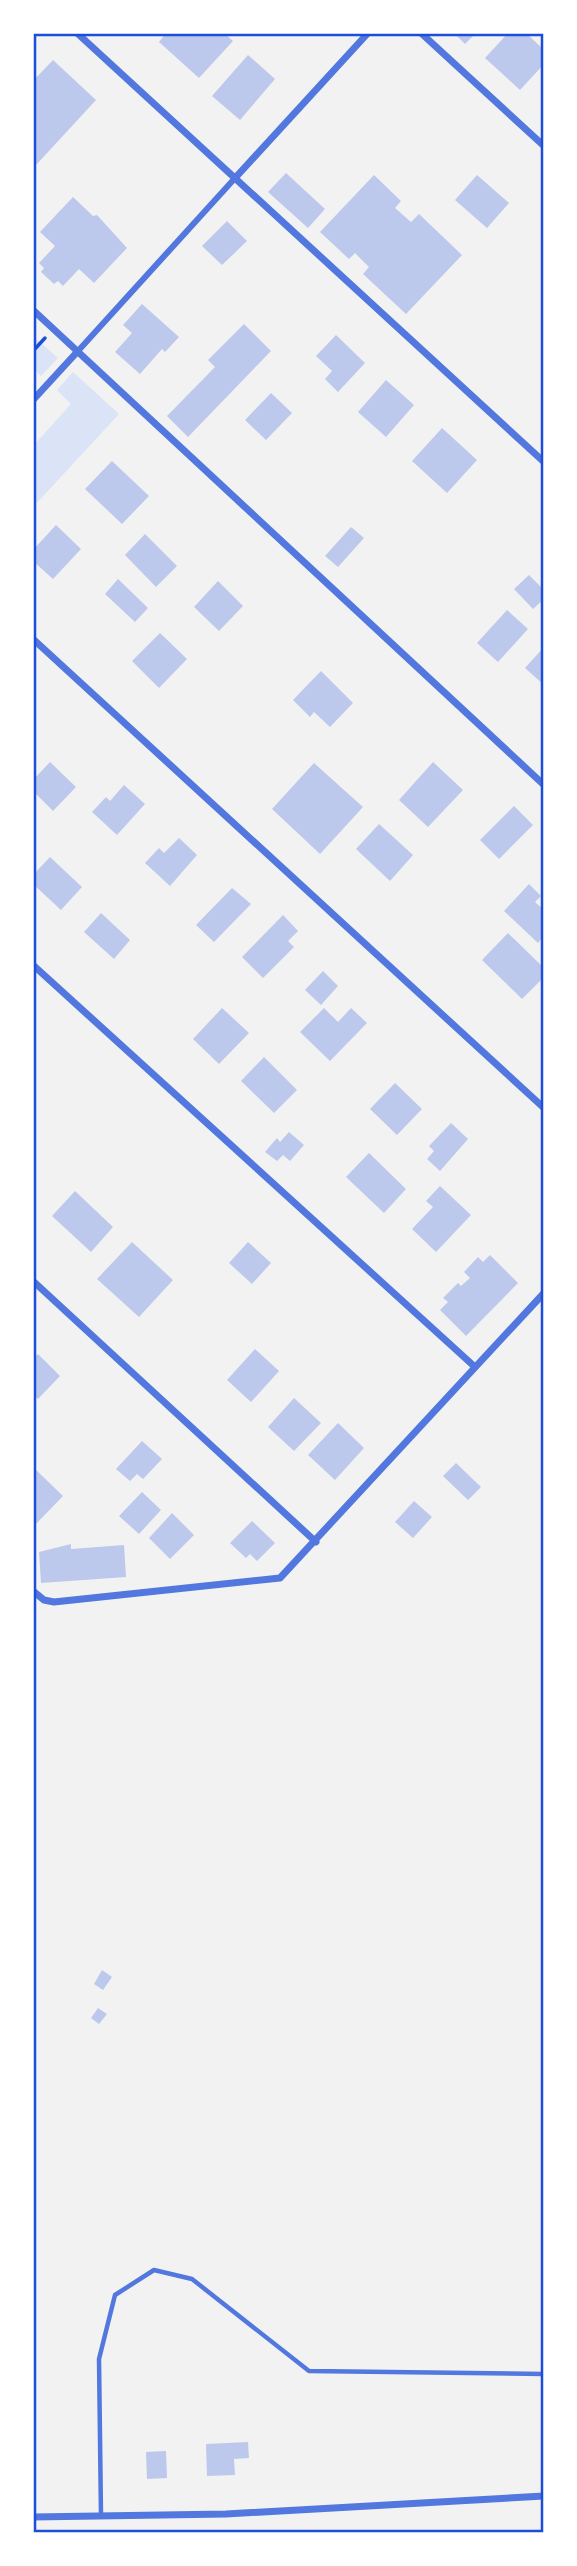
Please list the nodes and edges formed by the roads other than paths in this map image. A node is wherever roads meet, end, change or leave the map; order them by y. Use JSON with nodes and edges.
{"nodes":[{"id":1,"x":77,"y":33,"type":"edge"},
{"id":2,"x":368,"y":33,"type":"edge"},
{"id":3,"x":421,"y":33,"type":"edge"},
{"id":4,"x":544,"y":146,"type":"edge"},
{"id":5,"x":236,"y":177,"type":"junction"},
{"id":6,"x":33,"y":310,"type":"edge"},
{"id":7,"x":78,"y":351,"type":"junction"},
{"id":8,"x":33,"y":400,"type":"edge"},
{"id":9,"x":544,"y":462,"type":"edge"},
{"id":10,"x":33,"y":639,"type":"edge"},
{"id":11,"x":544,"y":785,"type":"edge"},
{"id":12,"x":33,"y":965,"type":"edge"},
{"id":13,"x":544,"y":1108,"type":"edge"},
{"id":14,"x":33,"y":1281,"type":"edge"},
{"id":15,"x":544,"y":1293,"type":"edge"},
{"id":16,"x":475,"y":1367,"type":"junction"},
{"id":17,"x":316,"y":1542,"type":"junction"},
{"id":18,"x":33,"y":1591,"type":"edge"},
{"id":19,"x":544,"y":2374,"type":"edge"},
{"id":20,"x":544,"y":2496,"type":"edge"},
{"id":21,"x":33,"y":2517,"type":"edge"},
{"id":22,"x":102,"y":2518,"type":"junction"}],
"edges":[{"from":1,"to":5,"type":"street"},
{"from":2,"to":5,"type":"street"},
{"from":3,"to":4,"type":"street"},
{"from":5,"to":7,"type":"street"},
{"from":5,"to":9,"type":"street"},
{"from":6,"to":7,"type":"street"},
{"from":7,"to":8,"type":"street"},
{"from":7,"to":11,"type":"street"},
{"from":10,"to":13,"type":"street"},
{"from":12,"to":16,"type":"street"},
{"from":14,"to":17,"type":"street"},
{"from":15,"to":16,"type":"street"},
{"from":16,"to":17,"type":"street"},
{"from":17,"to":18,"type":"street"},
{"from":19,"to":22,"type":"lane"},
{"from":20,"to":22,"type":"street"},
{"from":21,"to":22,"type":"street"}]}
